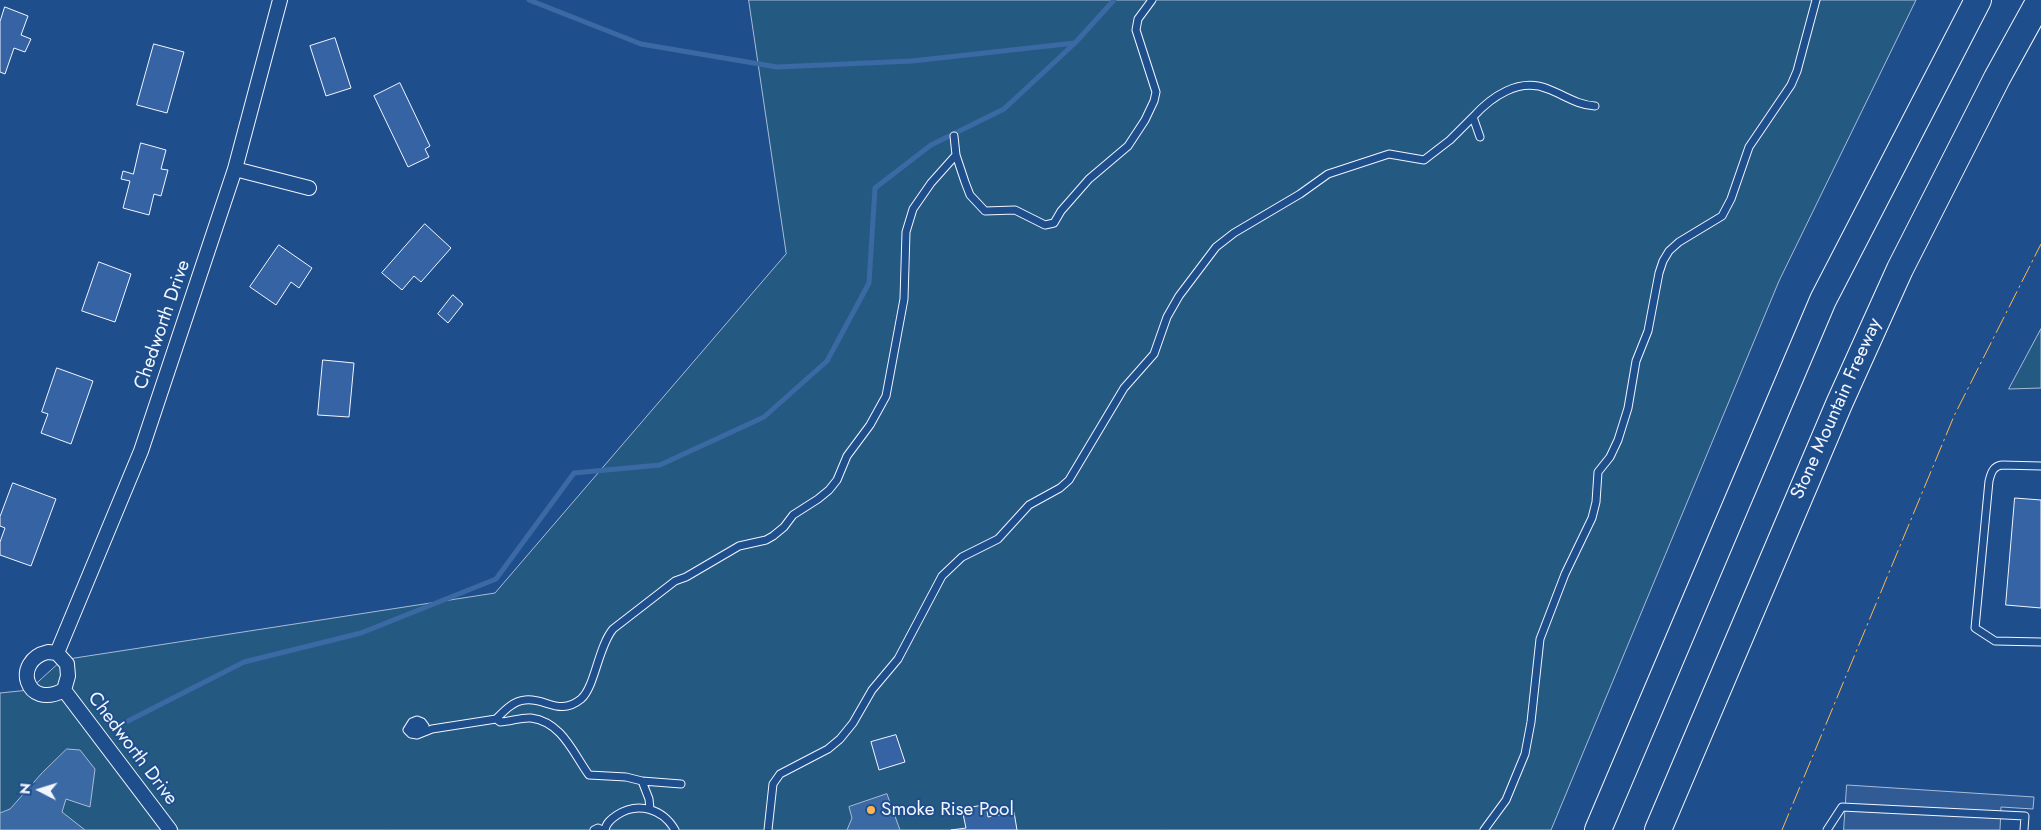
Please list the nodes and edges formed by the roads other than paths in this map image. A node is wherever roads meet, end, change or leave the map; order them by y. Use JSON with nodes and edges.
{"nodes":[{"id":1,"x":280,"y":0,"type":"edge"},
{"id":2,"x":1152,"y":0,"type":"edge"},
{"id":3,"x":1816,"y":0,"type":"edge"},
{"id":4,"x":1978,"y":0,"type":"edge"},
{"id":5,"x":2040,"y":0,"type":"edge"},
{"id":6,"x":1595,"y":106,"type":"dead end"},
{"id":7,"x":1473,"y":118,"type":"junction"},
{"id":8,"x":954,"y":136,"type":"dead end"},
{"id":9,"x":1480,"y":137,"type":"dead end"},
{"id":10,"x":956,"y":155,"type":"junction"},
{"id":11,"x":235,"y":169,"type":"junction"},
{"id":12,"x":309,"y":188,"type":"dead end"},
{"id":13,"x":2041,"y":466,"type":"edge"},
{"id":14,"x":2041,"y":642,"type":"edge"},
{"id":15,"x":57,"y":653,"type":"junction"},
{"id":16,"x":64,"y":690,"type":"junction"},
{"id":17,"x":496,"y":719,"type":"junction"},
{"id":18,"x":417,"y":728,"type":"dead end"},
{"id":19,"x":642,"y":780,"type":"junction"},
{"id":20,"x":680,"y":784,"type":"dead end"},
{"id":21,"x":650,"y":809,"type":"junction"},
{"id":22,"x":170,"y":830,"type":"edge"},
{"id":23,"x":594,"y":830,"type":"edge"},
{"id":24,"x":603,"y":830,"type":"edge"},
{"id":25,"x":675,"y":830,"type":"edge"},
{"id":26,"x":768,"y":830,"type":"edge"},
{"id":27,"x":1484,"y":830,"type":"edge"},
{"id":28,"x":1598,"y":830,"type":"edge"},
{"id":29,"x":1658,"y":830,"type":"edge"},
{"id":30,"x":1827,"y":830,"type":"edge"},
{"id":31,"x":2024,"y":830,"type":"edge"}],
"edges":[{"from":1,"to":11,"type":"street","name":"Chedworth Drive"},
{"from":2,"to":10,"type":"lane"},
{"from":3,"to":27,"type":"lane"},
{"from":4,"to":28,"type":"highway"},
{"from":5,"to":29,"type":"highway","name":"Stone Mountain Freeway"},
{"from":6,"to":7,"type":"lane"},
{"from":7,"to":9,"type":"lane"},
{"from":7,"to":26,"type":"lane"},
{"from":8,"to":10,"type":"lane"},
{"from":10,"to":17,"type":"lane"},
{"from":11,"to":12,"type":"street"},
{"from":11,"to":15,"type":"street","name":"Chedworth Drive"},
{"from":13,"to":14,"type":"lane"},
{"from":15,"to":16,"type":"street"},
{"from":15,"to":16,"type":"street"},
{"from":16,"to":22,"type":"street","name":"Chedworth Drive"},
{"from":17,"to":18,"type":"lane"},
{"from":17,"to":19,"type":"lane"},
{"from":19,"to":20,"type":"lane"},
{"from":19,"to":21,"type":"lane"},
{"from":21,"to":24,"type":"lane"},
{"from":21,"to":25,"type":"lane"},
{"from":23,"to":24,"type":"lane"},
{"from":30,"to":31,"type":"lane"}]}
